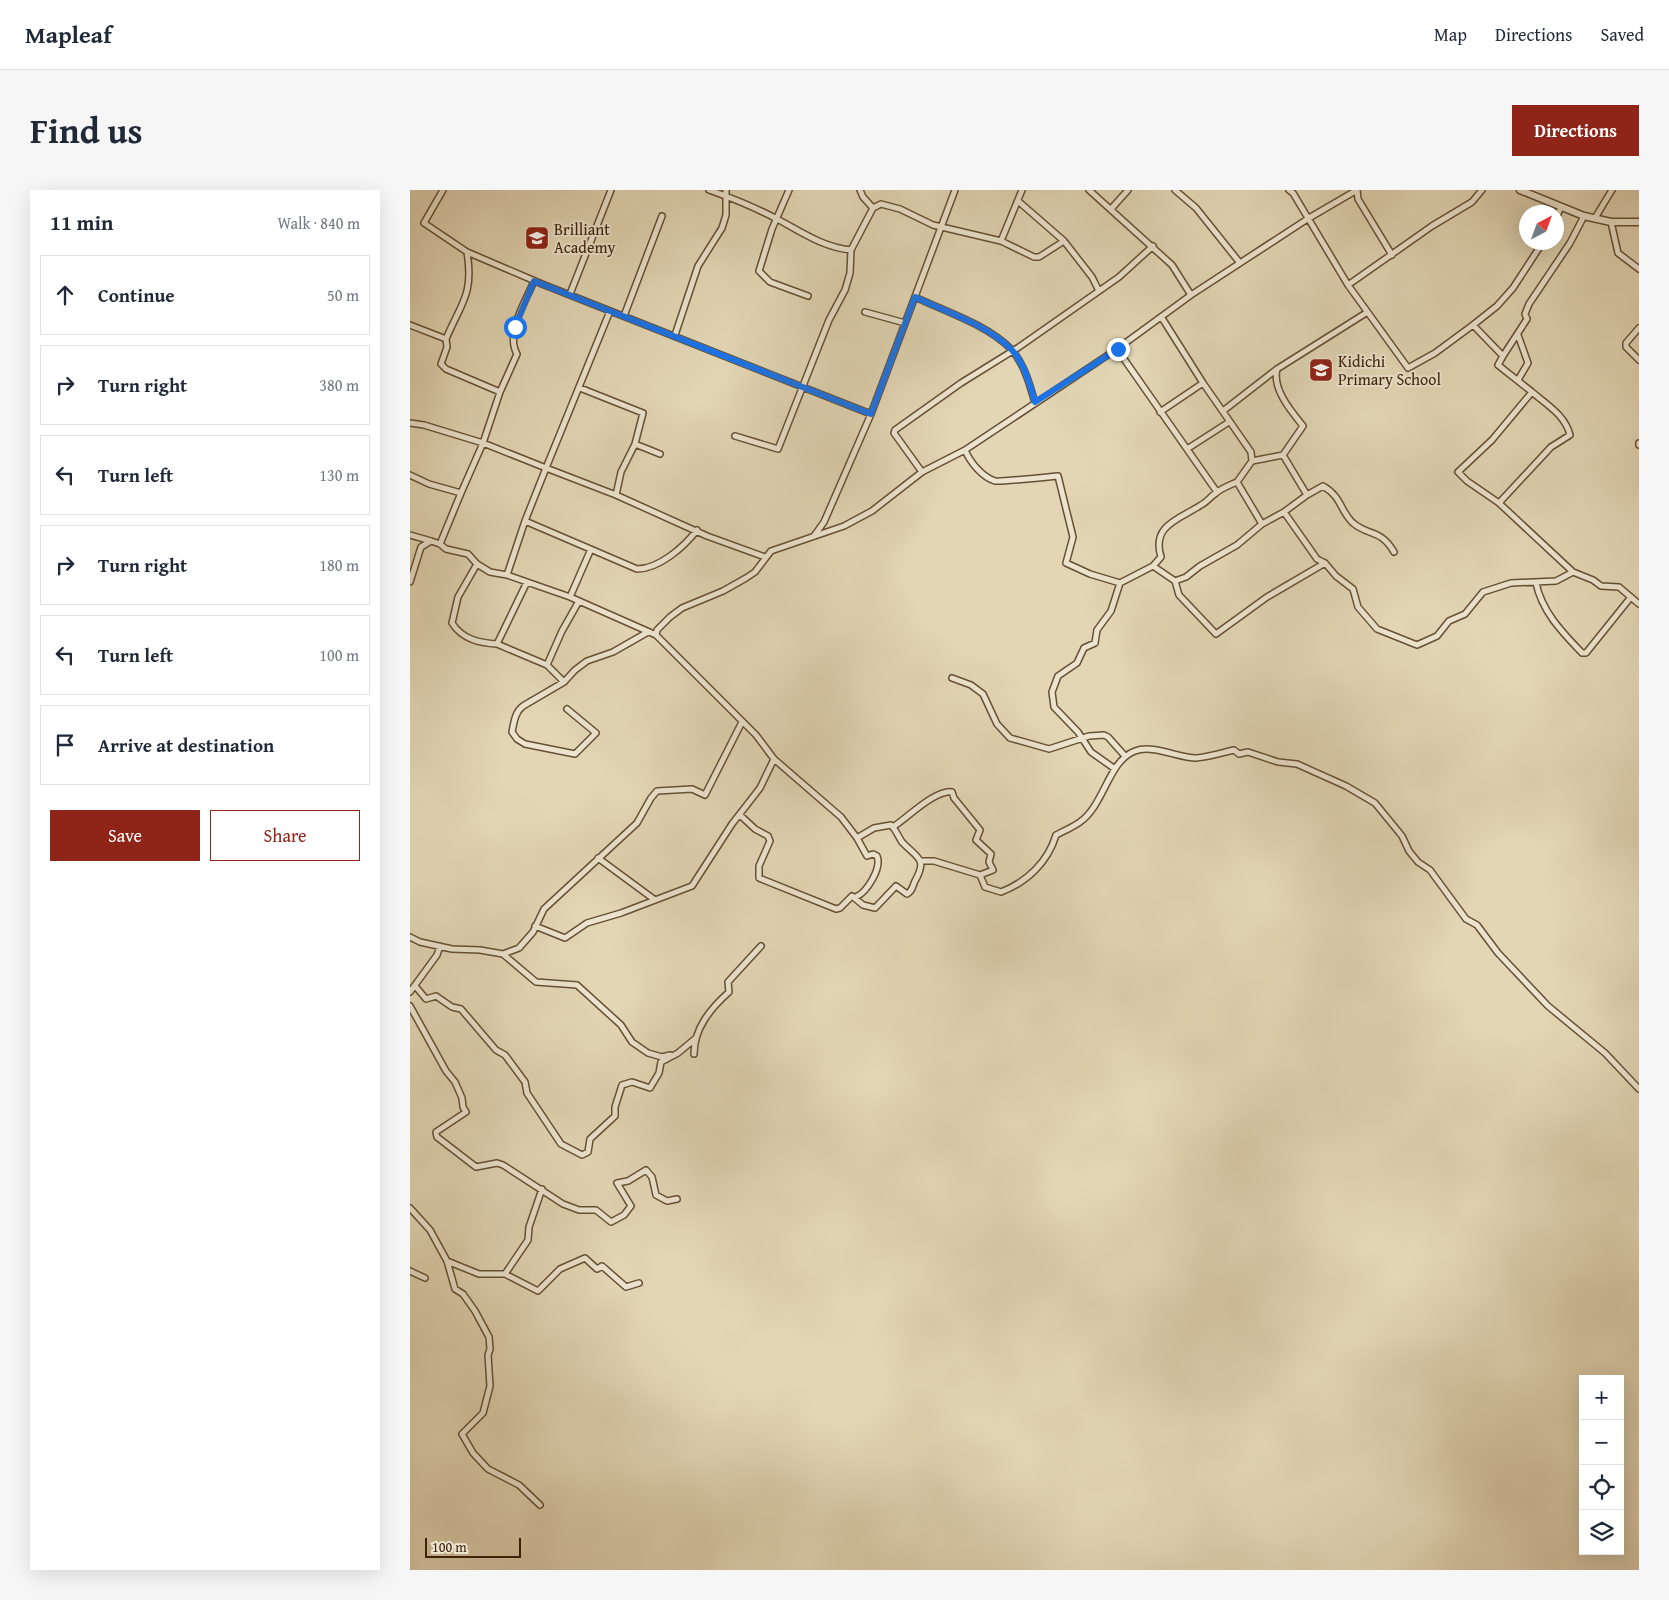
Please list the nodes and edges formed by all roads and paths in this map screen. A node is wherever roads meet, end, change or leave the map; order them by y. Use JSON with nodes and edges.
{"nodes":[{"id":1,"x":443,"y":190,"type":"edge"},
{"id":2,"x":611,"y":190,"type":"edge"},
{"id":3,"x":709,"y":190,"type":"edge"},
{"id":4,"x":789,"y":190,"type":"edge"},
{"id":5,"x":860,"y":190,"type":"edge"},
{"id":6,"x":955,"y":190,"type":"edge"},
{"id":7,"x":1022,"y":190,"type":"edge"},
{"id":8,"x":1089,"y":190,"type":"edge"},
{"id":9,"x":1128,"y":190,"type":"edge"},
{"id":10,"x":1175,"y":190,"type":"edge"},
{"id":11,"x":1289,"y":190,"type":"edge"},
{"id":12,"x":1482,"y":190,"type":"edge"},
{"id":13,"x":1520,"y":190,"type":"edge"},
{"id":14,"x":1612,"y":190,"type":"edge"},
{"id":15,"x":725,"y":193,"type":"edge"},
{"id":16,"x":1018,"y":201,"type":"junction"},
{"id":17,"x":1556,"y":205,"type":"edge"},
{"id":18,"x":873,"y":208,"type":"junction"},
{"id":19,"x":1564,"y":208,"type":"edge"},
{"id":20,"x":1111,"y":209,"type":"junction"},
{"id":21,"x":662,"y":216,"type":"dead end"},
{"id":22,"x":1584,"y":216,"type":"junction"},
{"id":23,"x":1309,"y":218,"type":"junction"},
{"id":24,"x":1596,"y":218,"type":"junction"},
{"id":25,"x":776,"y":219,"type":"junction"},
{"id":26,"x":1610,"y":222,"type":"junction"},
{"id":27,"x":1639,"y":222,"type":"edge"},
{"id":28,"x":941,"y":227,"type":"junction"},
{"id":29,"x":1001,"y":241,"type":"junction"},
{"id":30,"x":1064,"y":241,"type":"junction"},
{"id":31,"x":1153,"y":246,"type":"junction"},
{"id":32,"x":851,"y":250,"type":"junction"},
{"id":33,"x":1538,"y":250,"type":"edge"},
{"id":34,"x":468,"y":252,"type":"junction"},
{"id":35,"x":1392,"y":255,"type":"junction"},
{"id":36,"x":1240,"y":263,"type":"junction"},
{"id":37,"x":1639,"y":269,"type":"edge"},
{"id":38,"x":534,"y":281,"type":"junction"},
{"id":39,"x":1348,"y":285,"type":"junction"},
{"id":40,"x":1099,"y":291,"type":"junction"},
{"id":41,"x":570,"y":294,"type":"junction"},
{"id":42,"x":1191,"y":295,"type":"junction"},
{"id":43,"x":808,"y":296,"type":"dead end"},
{"id":44,"x":915,"y":297,"type":"junction"},
{"id":45,"x":610,"y":311,"type":"junction"},
{"id":46,"x":865,"y":312,"type":"dead end"},
{"id":47,"x":1366,"y":313,"type":"junction"},
{"id":48,"x":624,"y":316,"type":"junction"},
{"id":49,"x":1162,"y":318,"type":"junction"},
{"id":50,"x":905,"y":323,"type":"junction"},
{"id":51,"x":1473,"y":325,"type":"junction"},
{"id":52,"x":410,"y":326,"type":"edge"},
{"id":53,"x":1639,"y":328,"type":"edge"},
{"id":54,"x":674,"y":335,"type":"junction"},
{"id":55,"x":1518,"y":335,"type":"junction"},
{"id":56,"x":446,"y":339,"type":"junction"},
{"id":57,"x":1118,"y":349,"type":"junction"},
{"id":58,"x":1012,"y":350,"type":"junction"},
{"id":59,"x":1502,"y":356,"type":"junction"},
{"id":60,"x":1639,"y":360,"type":"edge"},
{"id":61,"x":1277,"y":368,"type":"junction"},
{"id":62,"x":1518,"y":380,"type":"junction"},
{"id":63,"x":1203,"y":383,"type":"junction"},
{"id":64,"x":804,"y":386,"type":"junction"},
{"id":65,"x":580,"y":388,"type":"junction"},
{"id":66,"x":500,"y":392,"type":"junction"},
{"id":67,"x":1532,"y":392,"type":"junction"},
{"id":68,"x":1035,"y":402,"type":"junction"},
{"id":69,"x":1223,"y":411,"type":"junction"},
{"id":70,"x":1160,"y":412,"type":"junction"},
{"id":71,"x":871,"y":414,"type":"junction"},
{"id":72,"x":1229,"y":422,"type":"junction"},
{"id":73,"x":410,"y":424,"type":"edge"},
{"id":74,"x":735,"y":436,"type":"dead end"},
{"id":75,"x":483,"y":443,"type":"junction"},
{"id":76,"x":635,"y":444,"type":"junction"},
{"id":77,"x":1187,"y":449,"type":"junction"},
{"id":78,"x":965,"y":450,"type":"junction"},
{"id":79,"x":660,"y":454,"type":"dead end"},
{"id":80,"x":1283,"y":454,"type":"junction"},
{"id":81,"x":1252,"y":461,"type":"junction"},
{"id":82,"x":546,"y":468,"type":"junction"},
{"id":83,"x":922,"y":472,"type":"junction"},
{"id":84,"x":410,"y":475,"type":"edge"},
{"id":85,"x":1237,"y":482,"type":"junction"},
{"id":86,"x":1217,"y":492,"type":"junction"},
{"id":87,"x":461,"y":493,"type":"junction"},
{"id":88,"x":616,"y":495,"type":"junction"},
{"id":89,"x":1307,"y":495,"type":"junction"},
{"id":90,"x":1498,"y":502,"type":"junction"},
{"id":91,"x":1284,"y":512,"type":"junction"},
{"id":92,"x":525,"y":521,"type":"junction"},
{"id":93,"x":1262,"y":524,"type":"junction"},
{"id":94,"x":697,"y":530,"type":"junction"},
{"id":95,"x":410,"y":536,"type":"edge"},
{"id":96,"x":814,"y":536,"type":"junction"},
{"id":97,"x":431,"y":541,"type":"junction"},
{"id":98,"x":440,"y":544,"type":"junction"},
{"id":99,"x":591,"y":549,"type":"junction"},
{"id":100,"x":1394,"y":552,"type":"dead end"},
{"id":101,"x":765,"y":557,"type":"junction"},
{"id":102,"x":1325,"y":563,"type":"junction"},
{"id":103,"x":477,"y":564,"type":"junction"},
{"id":104,"x":1152,"y":566,"type":"junction"},
{"id":105,"x":1573,"y":572,"type":"junction"},
{"id":106,"x":507,"y":575,"type":"junction"},
{"id":107,"x":1175,"y":581,"type":"junction"},
{"id":108,"x":410,"y":582,"type":"edge"},
{"id":109,"x":527,"y":582,"type":"junction"},
{"id":110,"x":1120,"y":583,"type":"junction"},
{"id":111,"x":1536,"y":583,"type":"junction"},
{"id":112,"x":570,"y":597,"type":"junction"},
{"id":113,"x":1631,"y":597,"type":"junction"},
{"id":114,"x":579,"y":601,"type":"junction"},
{"id":115,"x":1639,"y":604,"type":"edge"},
{"id":116,"x":648,"y":632,"type":"junction"},
{"id":117,"x":656,"y":635,"type":"junction"},
{"id":118,"x":497,"y":644,"type":"junction"},
{"id":119,"x":547,"y":665,"type":"junction"},
{"id":120,"x":952,"y":678,"type":"dead end"},
{"id":121,"x":564,"y":682,"type":"junction"},
{"id":122,"x":567,"y":709,"type":"dead end"},
{"id":123,"x":742,"y":722,"type":"junction"},
{"id":124,"x":1082,"y":738,"type":"junction"},
{"id":125,"x":1125,"y":756,"type":"junction"},
{"id":126,"x":774,"y":759,"type":"junction"},
{"id":127,"x":1115,"y":770,"type":"junction"},
{"id":128,"x":740,"y":815,"type":"junction"},
{"id":129,"x":894,"y":827,"type":"junction"},
{"id":130,"x":857,"y":838,"type":"junction"},
{"id":131,"x":598,"y":858,"type":"junction"},
{"id":132,"x":921,"y":862,"type":"junction"},
{"id":133,"x":980,"y":875,"type":"junction"},
{"id":134,"x":856,"y":897,"type":"junction"},
{"id":135,"x":655,"y":900,"type":"junction"},
{"id":136,"x":535,"y":926,"type":"junction"},
{"id":137,"x":410,"y":937,"type":"edge"},
{"id":138,"x":440,"y":946,"type":"junction"},
{"id":139,"x":761,"y":946,"type":"dead end"},
{"id":140,"x":503,"y":954,"type":"junction"},
{"id":141,"x":416,"y":987,"type":"junction"},
{"id":142,"x":410,"y":992,"type":"edge"},
{"id":143,"x":410,"y":1006,"type":"edge"},
{"id":144,"x":696,"y":1038,"type":"junction"},
{"id":145,"x":678,"y":1053,"type":"junction"},
{"id":146,"x":694,"y":1054,"type":"dead end"},
{"id":147,"x":1639,"y":1089,"type":"edge"},
{"id":148,"x":542,"y":1189,"type":"junction"},
{"id":149,"x":677,"y":1199,"type":"dead end"},
{"id":150,"x":410,"y":1208,"type":"edge"},
{"id":151,"x":447,"y":1261,"type":"junction"},
{"id":152,"x":410,"y":1271,"type":"edge"},
{"id":153,"x":505,"y":1274,"type":"junction"},
{"id":154,"x":425,"y":1278,"type":"dead end"},
{"id":155,"x":639,"y":1283,"type":"dead end"},
{"id":156,"x":540,"y":1505,"type":"dead end"}],
"edges":[{"from":1,"to":34,"type":"street"},
{"from":2,"to":41,"type":"street"},
{"from":3,"to":15,"type":"street"},
{"from":4,"to":25,"type":"street"},
{"from":5,"to":18,"type":"street"},
{"from":6,"to":28,"type":"street"},
{"from":7,"to":16,"type":"street"},
{"from":8,"to":20,"type":"street"},
{"from":9,"to":20,"type":"street"},
{"from":10,"to":36,"type":"street"},
{"from":11,"to":23,"type":"street"},
{"from":12,"to":35,"type":"street"},
{"from":13,"to":17,"type":"street"},
{"from":14,"to":24,"type":"street"},
{"from":15,"to":25,"type":"street"},
{"from":15,"to":54,"type":"street"},
{"from":16,"to":29,"type":"street"},
{"from":16,"to":30,"type":"street"},
{"from":18,"to":28,"type":"street"},
{"from":18,"to":32,"type":"street"},
{"from":19,"to":22,"type":"street"},
{"from":20,"to":31,"type":"street"},
{"from":21,"to":48,"type":"street"},
{"from":22,"to":24,"type":"street"},
{"from":22,"to":55,"type":"street"},
{"from":23,"to":35,"type":"street"},
{"from":23,"to":36,"type":"street"},
{"from":23,"to":39,"type":"street"},
{"from":24,"to":26,"type":"street"},
{"from":25,"to":32,"type":"street"},
{"from":25,"to":43,"type":"street"},
{"from":26,"to":27,"type":"street"},
{"from":26,"to":37,"type":"street"},
{"from":28,"to":29,"type":"street"},
{"from":28,"to":44,"type":"street"},
{"from":29,"to":30,"type":"street"},
{"from":30,"to":40,"type":"street"},
{"from":31,"to":40,"type":"street"},
{"from":31,"to":42,"type":"street"},
{"from":32,"to":64,"type":"street"},
{"from":33,"to":51,"type":"street"},
{"from":34,"to":38,"type":"street"},
{"from":34,"to":56,"type":"street"},
{"from":35,"to":39,"type":"street"},
{"from":36,"to":42,"type":"street"},
{"from":38,"to":41,"type":"street"},
{"from":38,"to":66,"type":"street"},
{"from":39,"to":47,"type":"street"},
{"from":40,"to":58,"type":"street"},
{"from":41,"to":45,"type":"street"},
{"from":42,"to":49,"type":"street"},
{"from":44,"to":50,"type":"street"},
{"from":44,"to":58,"type":"street"},
{"from":45,"to":48,"type":"street"},
{"from":45,"to":65,"type":"street"},
{"from":46,"to":50,"type":"street"},
{"from":47,"to":51,"type":"street"},
{"from":47,"to":61,"type":"street"},
{"from":48,"to":54,"type":"street"},
{"from":49,"to":57,"type":"street"},
{"from":49,"to":63,"type":"street"},
{"from":50,"to":71,"type":"street"},
{"from":51,"to":59,"type":"street"},
{"from":52,"to":56,"type":"street"},
{"from":53,"to":60,"type":"street"},
{"from":54,"to":64,"type":"street"},
{"from":55,"to":59,"type":"street"},
{"from":55,"to":62,"type":"street"},
{"from":56,"to":66,"type":"street"},
{"from":57,"to":68,"type":"street"},
{"from":57,"to":70,"type":"street"},
{"from":58,"to":68,"type":"street"},
{"from":58,"to":83,"type":"street"},
{"from":59,"to":62,"type":"street"},
{"from":61,"to":69,"type":"street"},
{"from":61,"to":80,"type":"street"},
{"from":62,"to":67,"type":"street"},
{"from":63,"to":69,"type":"street"},
{"from":63,"to":70,"type":"street"},
{"from":64,"to":71,"type":"street"},
{"from":64,"to":74,"type":"street"},
{"from":65,"to":76,"type":"street"},
{"from":65,"to":82,"type":"street"},
{"from":66,"to":75,"type":"street"},
{"from":67,"to":90,"type":"street"},
{"from":67,"to":90,"type":"street"},
{"from":68,"to":78,"type":"street"},
{"from":69,"to":72,"type":"street"},
{"from":70,"to":77,"type":"street"},
{"from":71,"to":96,"type":"street"},
{"from":72,"to":77,"type":"street"},
{"from":72,"to":81,"type":"street"},
{"from":73,"to":75,"type":"street"},
{"from":75,"to":82,"type":"street"},
{"from":75,"to":87,"type":"street"},
{"from":76,"to":79,"type":"street"},
{"from":76,"to":88,"type":"street"},
{"from":77,"to":86,"type":"street"},
{"from":78,"to":83,"type":"street"},
{"from":78,"to":110,"type":"street"},
{"from":80,"to":81,"type":"street"},
{"from":80,"to":89,"type":"street"},
{"from":81,"to":85,"type":"street"},
{"from":82,"to":88,"type":"street"},
{"from":82,"to":92,"type":"street"},
{"from":83,"to":96,"type":"street"},
{"from":84,"to":87,"type":"street"},
{"from":85,"to":86,"type":"street"},
{"from":85,"to":93,"type":"street"},
{"from":86,"to":104,"type":"street"},
{"from":87,"to":98,"type":"street"},
{"from":88,"to":94,"type":"street"},
{"from":89,"to":91,"type":"street"},
{"from":89,"to":100,"type":"street"},
{"from":90,"to":105,"type":"street"},
{"from":91,"to":93,"type":"street"},
{"from":91,"to":102,"type":"street"},
{"from":92,"to":99,"type":"street"},
{"from":92,"to":106,"type":"street"},
{"from":93,"to":107,"type":"street"},
{"from":94,"to":99,"type":"street"},
{"from":94,"to":101,"type":"street"},
{"from":95,"to":97,"type":"street"},
{"from":96,"to":101,"type":"street"},
{"from":97,"to":98,"type":"street"},
{"from":97,"to":108,"type":"street"},
{"from":98,"to":103,"type":"street"},
{"from":99,"to":112,"type":"street"},
{"from":101,"to":117,"type":"street"},
{"from":102,"to":107,"type":"street"},
{"from":102,"to":111,"type":"street"},
{"from":103,"to":106,"type":"street"},
{"from":103,"to":118,"type":"street"},
{"from":104,"to":107,"type":"street"},
{"from":104,"to":110,"type":"street"},
{"from":105,"to":111,"type":"street"},
{"from":105,"to":113,"type":"street"},
{"from":106,"to":109,"type":"street"},
{"from":109,"to":112,"type":"street"},
{"from":109,"to":118,"type":"street"},
{"from":110,"to":124,"type":"street"},
{"from":111,"to":113,"type":"street"},
{"from":112,"to":114,"type":"street"},
{"from":113,"to":115,"type":"street"},
{"from":114,"to":116,"type":"street"},
{"from":114,"to":119,"type":"street"},
{"from":116,"to":117,"type":"street"},
{"from":116,"to":121,"type":"street"},
{"from":117,"to":123,"type":"street"},
{"from":118,"to":119,"type":"street"},
{"from":119,"to":121,"type":"street"},
{"from":120,"to":124,"type":"street"},
{"from":121,"to":122,"type":"street"},
{"from":123,"to":126,"type":"street"},
{"from":123,"to":131,"type":"street"},
{"from":124,"to":125,"type":"street"},
{"from":124,"to":127,"type":"street"},
{"from":125,"to":127,"type":"street"},
{"from":125,"to":147,"type":"street"},
{"from":126,"to":128,"type":"street"},
{"from":126,"to":130,"type":"street"},
{"from":127,"to":133,"type":"street"},
{"from":128,"to":134,"type":"street"},
{"from":128,"to":135,"type":"street"},
{"from":129,"to":130,"type":"street"},
{"from":129,"to":132,"type":"street"},
{"from":129,"to":133,"type":"street"},
{"from":130,"to":134,"type":"street"},
{"from":131,"to":135,"type":"street"},
{"from":131,"to":136,"type":"street"},
{"from":132,"to":133,"type":"street"},
{"from":132,"to":134,"type":"street"},
{"from":135,"to":136,"type":"street"},
{"from":136,"to":140,"type":"street"},
{"from":137,"to":138,"type":"street"},
{"from":138,"to":140,"type":"street"},
{"from":138,"to":141,"type":"street"},
{"from":139,"to":144,"type":"street"},
{"from":140,"to":145,"type":"street"},
{"from":141,"to":142,"type":"street"},
{"from":141,"to":145,"type":"street"},
{"from":143,"to":148,"type":"street"},
{"from":144,"to":145,"type":"street"},
{"from":144,"to":146,"type":"street"},
{"from":148,"to":149,"type":"street"},
{"from":148,"to":153,"type":"street"},
{"from":150,"to":151,"type":"street"},
{"from":151,"to":153,"type":"street"},
{"from":151,"to":156,"type":"street"},
{"from":152,"to":154,"type":"street"},
{"from":153,"to":155,"type":"street"}]}
